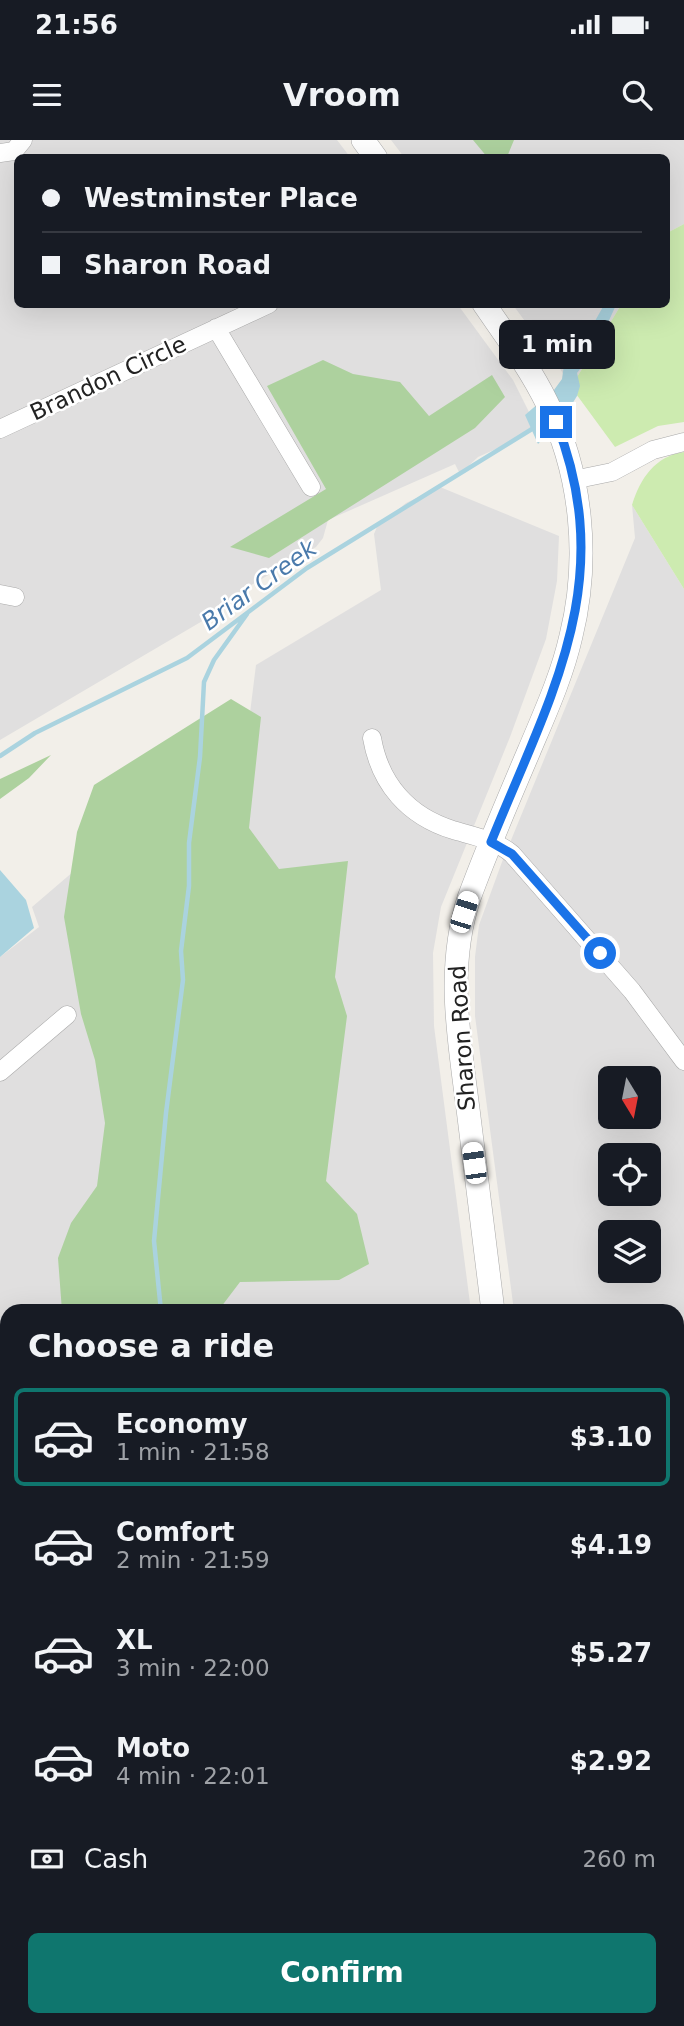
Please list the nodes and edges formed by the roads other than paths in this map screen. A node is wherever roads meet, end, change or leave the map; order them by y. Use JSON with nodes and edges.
{"nodes":[{"id":1,"x":23,"y":140,"type":"edge"},
{"id":2,"x":0,"y":153,"type":"edge"},
{"id":3,"x":260,"y":308,"type":"edge"},
{"id":4,"x":487,"y":308,"type":"edge"},
{"id":5,"x":216,"y":328,"type":"junction"},
{"id":6,"x":0,"y":429,"type":"edge"},
{"id":7,"x":684,"y":442,"type":"edge"},
{"id":8,"x":573,"y":480,"type":"junction"},
{"id":9,"x":311,"y":487,"type":"dead end"},
{"id":10,"x":372,"y":738,"type":"dead end"},
{"id":11,"x":491,"y":842,"type":"junction"},
{"id":12,"x":67,"y":1015,"type":"dead end"},
{"id":13,"x":684,"y":1061,"type":"edge"},
{"id":14,"x":0,"y":1072,"type":"edge"},
{"id":15,"x":493,"y":1304,"type":"edge"}],
"edges":[{"from":1,"to":2,"type":"street"},
{"from":3,"to":5,"type":"street","name":"Brandon Circle"},
{"from":4,"to":8,"type":"street","name":"Sharon Road"},
{"from":5,"to":6,"type":"street","name":"Brandon Circle"},
{"from":5,"to":9,"type":"street"},
{"from":7,"to":8,"type":"street"},
{"from":8,"to":11,"type":"street","name":"Sharon Road"},
{"from":10,"to":11,"type":"street"},
{"from":11,"to":13,"type":"street"},
{"from":11,"to":15,"type":"street","name":"Sharon Road"},
{"from":12,"to":14,"type":"street"}]}
